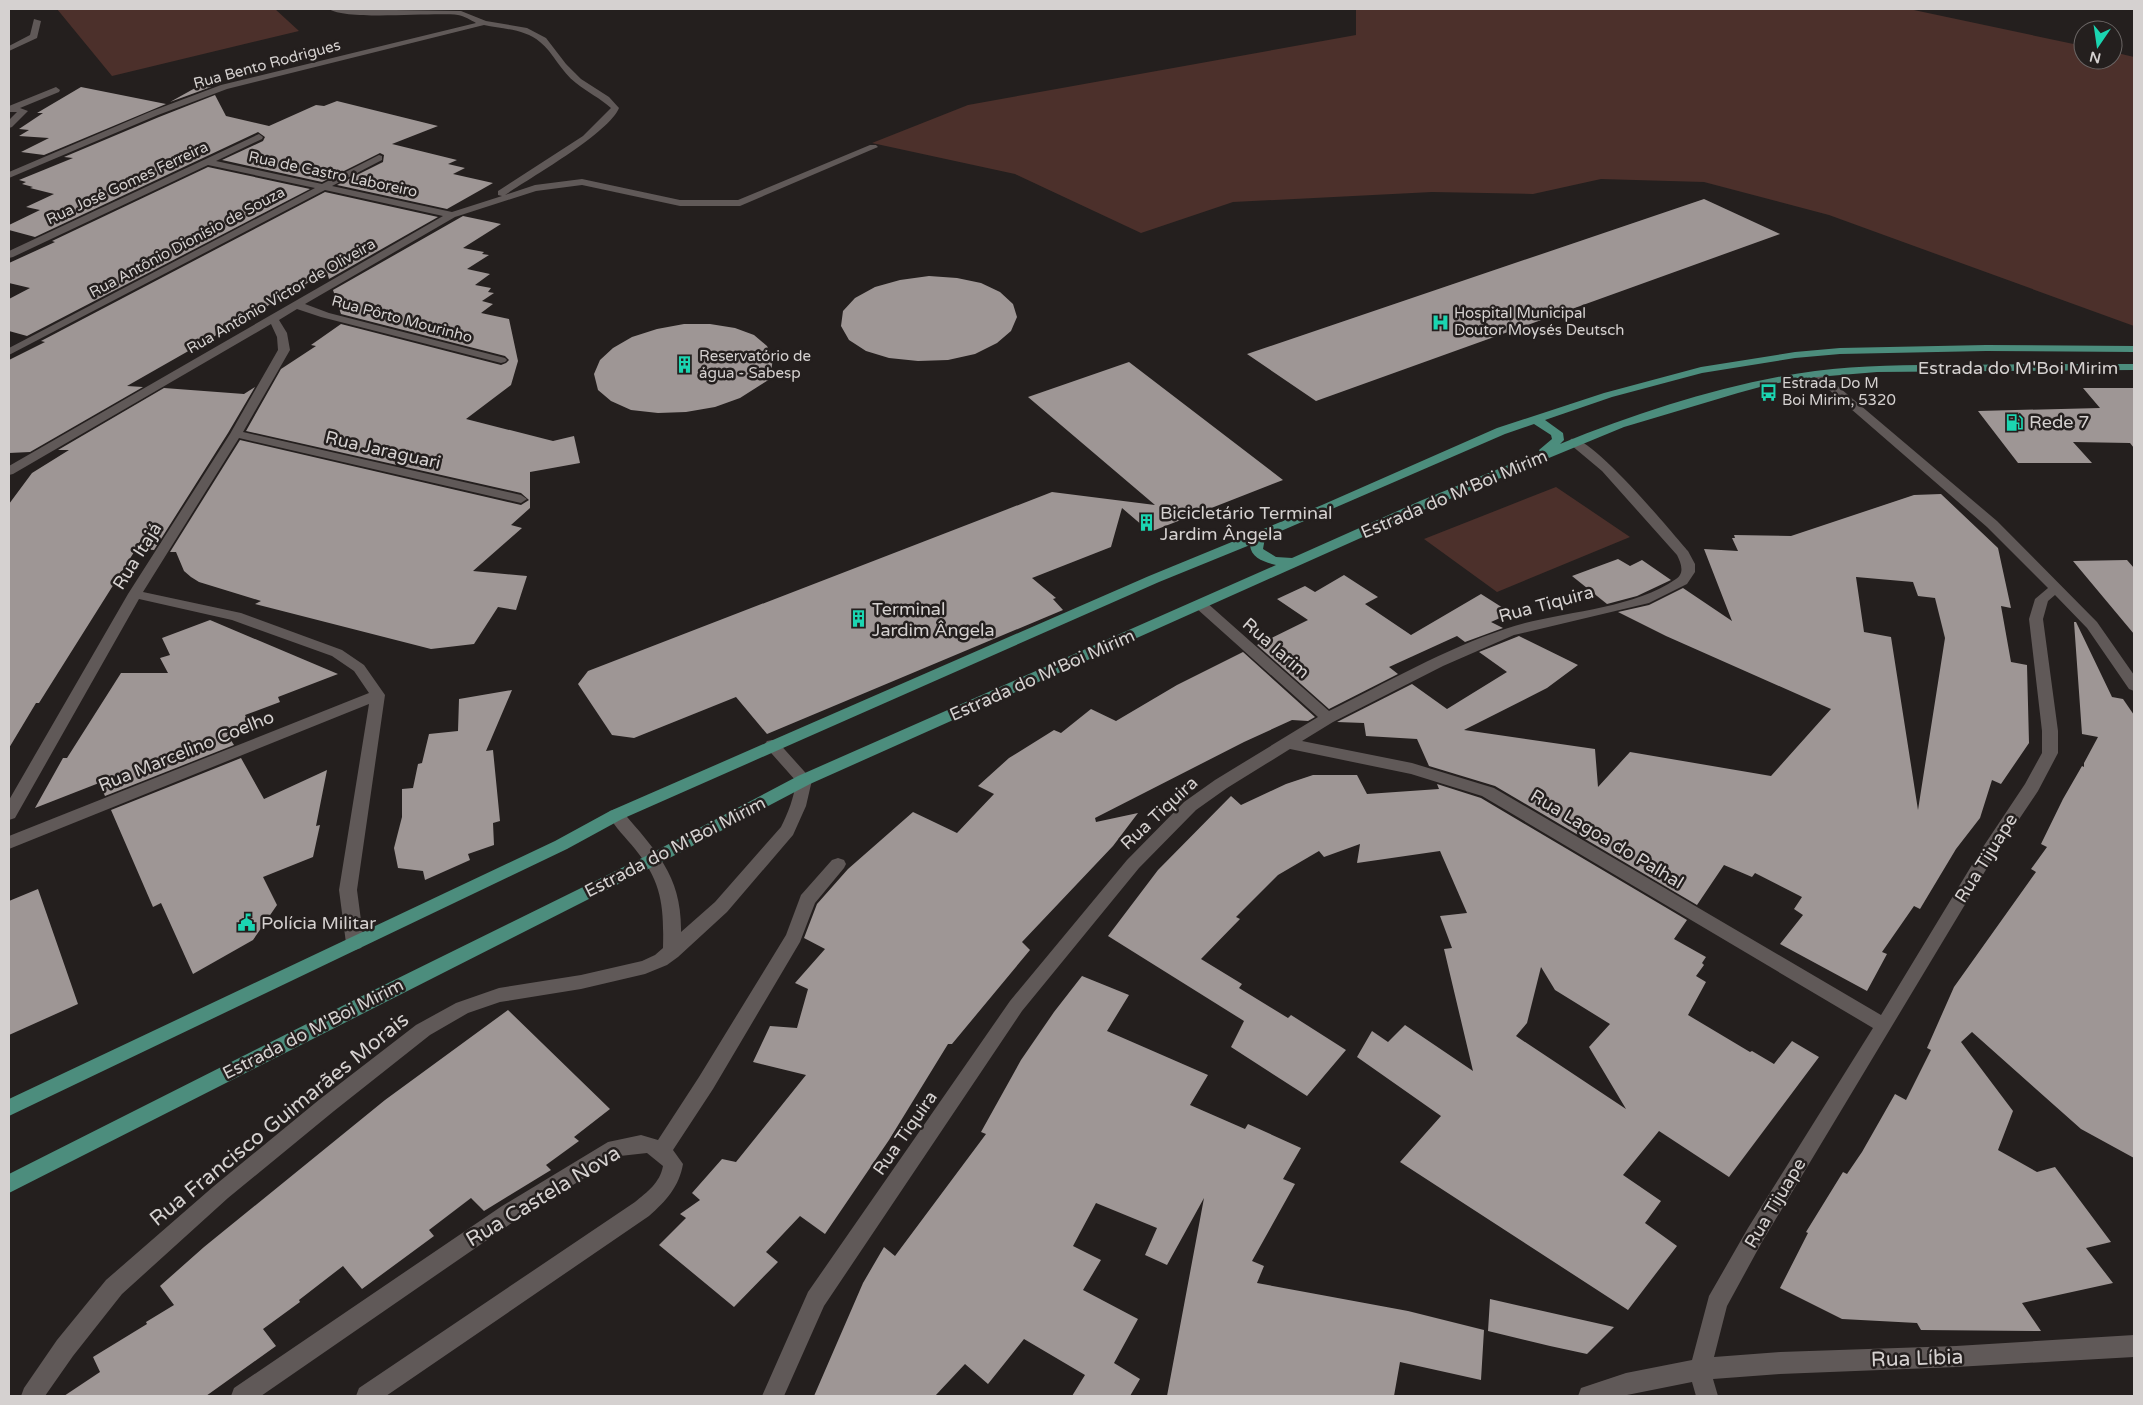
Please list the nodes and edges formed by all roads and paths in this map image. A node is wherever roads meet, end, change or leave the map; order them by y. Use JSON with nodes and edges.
{"nodes":[{"id":1,"x":333,"y":9,"type":"edge"},
{"id":2,"x":38,"y":21,"type":"dead end"},
{"id":3,"x":484,"y":23,"type":"junction"},
{"id":4,"x":9,"y":49,"type":"edge"},
{"id":5,"x":56,"y":90,"type":"dead end"},
{"id":6,"x":9,"y":109,"type":"edge"},
{"id":7,"x":9,"y":125,"type":"edge"},
{"id":8,"x":259,"y":137,"type":"dead end"},
{"id":9,"x":873,"y":147,"type":"dead end"},
{"id":10,"x":379,"y":158,"type":"dead end"},
{"id":11,"x":208,"y":162,"type":"junction"},
{"id":12,"x":9,"y":175,"type":"edge"},
{"id":13,"x":324,"y":188,"type":"junction"},
{"id":14,"x":483,"y":205,"type":"junction"},
{"id":15,"x":452,"y":215,"type":"junction"},
{"id":16,"x":9,"y":255,"type":"edge"},
{"id":17,"x":296,"y":305,"type":"junction"},
{"id":18,"x":272,"y":319,"type":"junction"},
{"id":19,"x":2134,"y":349,"type":"edge"},
{"id":20,"x":9,"y":352,"type":"edge"},
{"id":21,"x":500,"y":360,"type":"dead end"},
{"id":22,"x":2134,"y":367,"type":"edge"},
{"id":23,"x":1817,"y":374,"type":"junction"},
{"id":24,"x":1536,"y":420,"type":"junction"},
{"id":25,"x":236,"y":434,"type":"junction"},
{"id":26,"x":1575,"y":442,"type":"junction"},
{"id":27,"x":1525,"y":463,"type":"junction"},
{"id":28,"x":9,"y":471,"type":"edge"},
{"id":29,"x":521,"y":499,"type":"dead end"},
{"id":30,"x":1260,"y":536,"type":"junction"},
{"id":31,"x":1299,"y":560,"type":"junction"},
{"id":32,"x":2056,"y":588,"type":"junction"},
{"id":33,"x":135,"y":594,"type":"junction"},
{"id":34,"x":1201,"y":605,"type":"junction"},
{"id":35,"x":2134,"y":686,"type":"edge"},
{"id":36,"x":378,"y":695,"type":"junction"},
{"id":37,"x":1328,"y":718,"type":"junction"},
{"id":38,"x":1287,"y":743,"type":"junction"},
{"id":39,"x":772,"y":745,"type":"junction"},
{"id":40,"x":804,"y":780,"type":"junction"},
{"id":41,"x":9,"y":814,"type":"edge"},
{"id":42,"x":616,"y":815,"type":"junction"},
{"id":43,"x":9,"y":843,"type":"edge"},
{"id":44,"x":652,"y":860,"type":"junction"},
{"id":45,"x":838,"y":864,"type":"dead end"},
{"id":46,"x":355,"y":943,"type":"junction"},
{"id":47,"x":672,"y":952,"type":"junction"},
{"id":48,"x":1884,"y":1026,"type":"junction"},
{"id":49,"x":9,"y":1108,"type":"edge"},
{"id":50,"x":662,"y":1151,"type":"junction"},
{"id":51,"x":9,"y":1184,"type":"edge"},
{"id":52,"x":2134,"y":1346,"type":"edge"},
{"id":53,"x":1700,"y":1370,"type":"junction"},
{"id":54,"x":32,"y":1396,"type":"edge"},
{"id":55,"x":242,"y":1396,"type":"edge"},
{"id":56,"x":367,"y":1396,"type":"edge"},
{"id":57,"x":773,"y":1396,"type":"edge"},
{"id":58,"x":1589,"y":1396,"type":"edge"},
{"id":59,"x":1707,"y":1396,"type":"edge"}],
"edges":[{"from":1,"to":3,"type":"street"},
{"from":2,"to":4,"type":"street"},
{"from":3,"to":12,"type":"street","name":"Rua Bento Rodrigues"},
{"from":3,"to":14,"type":"street"},
{"from":5,"to":6,"type":"street"},
{"from":6,"to":7,"type":"street"},
{"from":8,"to":11,"type":"street","name":"Rua José Gomes Ferreira"},
{"from":9,"to":14,"type":"street","name":"Rua Antônio Victor de Oliveira"},
{"from":10,"to":13,"type":"street","name":"Rua Antônio Dionísio de Souza"},
{"from":11,"to":13,"type":"street","name":"Rua de Castro Laboreiro"},
{"from":11,"to":16,"type":"street","name":"Rua José Gomes Ferreira"},
{"from":13,"to":15,"type":"street","name":"Rua de Castro Laboreiro"},
{"from":13,"to":20,"type":"street","name":"Rua Antônio Dionísio de Souza"},
{"from":14,"to":15,"type":"street","name":"Rua Antônio Victor de Oliveira"},
{"from":15,"to":17,"type":"street","name":"Rua Antônio Victor de Oliveira"},
{"from":17,"to":18,"type":"street","name":"Rua Antônio Victor de Oliveira"},
{"from":17,"to":21,"type":"street","name":"Rua Pôrto Mourinho"},
{"from":18,"to":25,"type":"street","name":"Rua Itajá"},
{"from":18,"to":28,"type":"street","name":"Rua Antônio Victor de Oliveira"},
{"from":19,"to":24,"type":"main road","name":"Estrada do M'Boi Mirim"},
{"from":22,"to":23,"type":"main road","name":"Estrada do M'Boi Mirim"},
{"from":23,"to":26,"type":"main road","name":"Estrada do M'Boi Mirim"},
{"from":23,"to":32,"type":"street"},
{"from":24,"to":27,"type":"main road"},
{"from":24,"to":30,"type":"main road","name":"Estrada do M'Boi Mirim"},
{"from":25,"to":29,"type":"street","name":"Rua Jaraguari"},
{"from":25,"to":33,"type":"street","name":"Rua Itajá"},
{"from":26,"to":27,"type":"main road","name":"Estrada do M'Boi Mirim"},
{"from":26,"to":37,"type":"street","name":"Rua Tiquira"},
{"from":27,"to":31,"type":"main road","name":"Estrada do M'Boi Mirim"},
{"from":30,"to":31,"type":"main road"},
{"from":30,"to":39,"type":"main road","name":"Estrada do M'Boi Mirim"},
{"from":31,"to":34,"type":"main road","name":"Estrada do M'Boi Mirim"},
{"from":32,"to":35,"type":"street"},
{"from":32,"to":48,"type":"street","name":"Rua Tijuape"},
{"from":33,"to":36,"type":"street"},
{"from":33,"to":41,"type":"street","name":"Rua Itajá"},
{"from":34,"to":37,"type":"street","name":"Rua Iarim"},
{"from":34,"to":40,"type":"main road","name":"Estrada do M'Boi Mirim"},
{"from":36,"to":43,"type":"street","name":"Rua Marcelino Coelho"},
{"from":36,"to":46,"type":"street"},
{"from":37,"to":38,"type":"street","name":"Rua Tiquira"},
{"from":38,"to":48,"type":"street","name":"Rua Lagoa do Palhal"},
{"from":38,"to":57,"type":"street","name":"Rua Tiquira"},
{"from":39,"to":40,"type":"street"},
{"from":39,"to":42,"type":"main road","name":"Estrada do M'Boi Mirim"},
{"from":40,"to":44,"type":"main road","name":"Estrada do M'Boi Mirim"},
{"from":40,"to":47,"type":"street","name":"Rua Francisco Guimarães Morais"},
{"from":42,"to":44,"type":"street"},
{"from":42,"to":46,"type":"main road","name":"Estrada do M'Boi Mirim"},
{"from":44,"to":47,"type":"street"},
{"from":44,"to":51,"type":"main road","name":"Estrada do M'Boi Mirim"},
{"from":45,"to":50,"type":"street"},
{"from":46,"to":49,"type":"main road","name":"Estrada do M'Boi Mirim"},
{"from":47,"to":54,"type":"street","name":"Rua Francisco Guimarães Morais"},
{"from":48,"to":53,"type":"street","name":"Rua Tijuape"},
{"from":50,"to":55,"type":"street","name":"Rua Castela Nova"},
{"from":50,"to":56,"type":"street"},
{"from":52,"to":53,"type":"street","name":"Rua Líbia"},
{"from":53,"to":58,"type":"street","name":"Rua Líbia"},
{"from":53,"to":59,"type":"street","name":"Rua Tijuape"}]}
